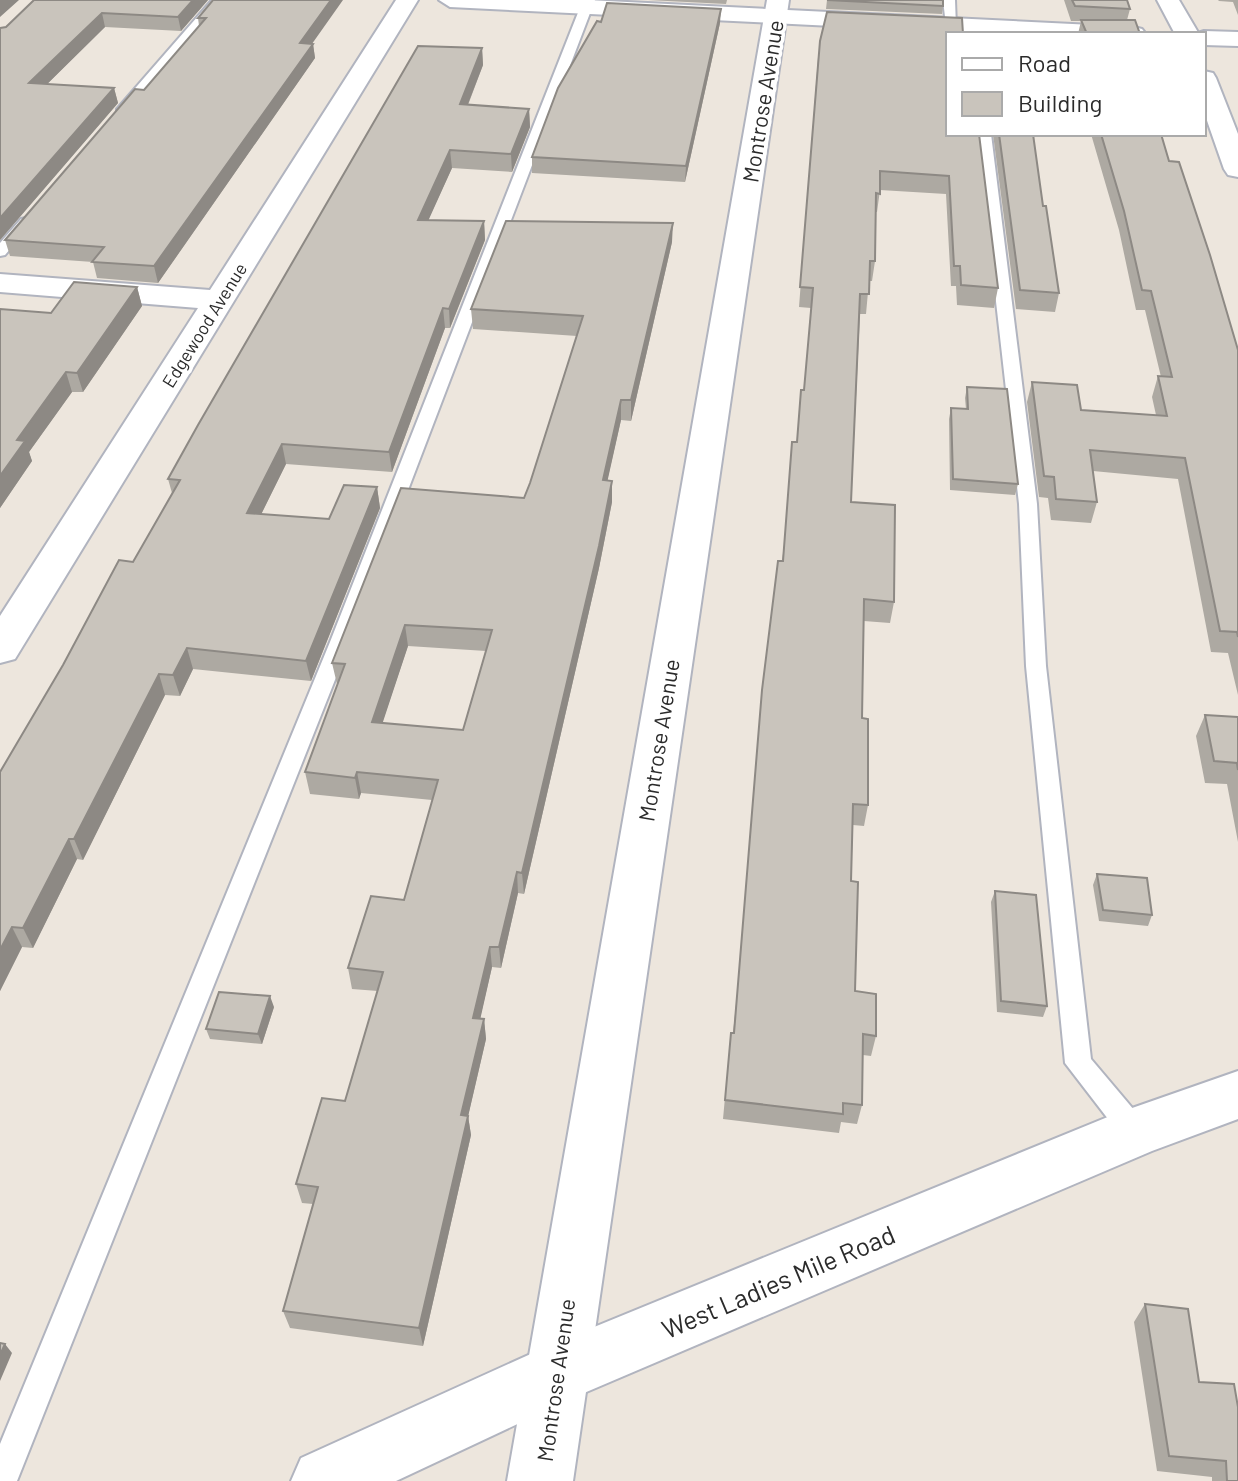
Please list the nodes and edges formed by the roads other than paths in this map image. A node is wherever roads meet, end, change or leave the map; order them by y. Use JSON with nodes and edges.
{"nodes":[{"id":1,"x":218,"y":0,"type":"edge"},
{"id":2,"x":407,"y":0,"type":"edge"},
{"id":3,"x":450,"y":0,"type":"edge"},
{"id":4,"x":949,"y":0,"type":"edge"},
{"id":5,"x":1168,"y":0,"type":"edge"},
{"id":6,"x":588,"y":3,"type":"edge"},
{"id":7,"x":776,"y":8,"type":"edge"},
{"id":8,"x":966,"y":28,"type":"edge"},
{"id":9,"x":1078,"y":32,"type":"edge"},
{"id":10,"x":1186,"y":32,"type":"edge"},
{"id":11,"x":1206,"y":38,"type":"edge"},
{"id":12,"x":1238,"y":39,"type":"edge"},
{"id":13,"x":1206,"y":83,"type":"edge"},
{"id":14,"x":110,"y":127,"type":"edge"},
{"id":15,"x":984,"y":136,"type":"edge"},
{"id":16,"x":1238,"y":169,"type":"edge"},
{"id":17,"x":40,"y":206,"type":"edge"},
{"id":18,"x":0,"y":252,"type":"edge"},
{"id":19,"x":0,"y":283,"type":"edge"},
{"id":20,"x":221,"y":300,"type":"junction"},
{"id":21,"x":0,"y":649,"type":"edge"},
{"id":22,"x":1238,"y":1095,"type":"edge"},
{"id":23,"x":1135,"y":1132,"type":"junction"},
{"id":24,"x":555,"y":1374,"type":"junction"},
{"id":25,"x":1,"y":1481,"type":"edge"},
{"id":26,"x":324,"y":1481,"type":"edge"},
{"id":27,"x":540,"y":1481,"type":"edge"}],
"edges":[{"from":1,"to":14,"type":"lane"},
{"from":2,"to":20,"type":"street","name":"Edgewood Avenue"},
{"from":3,"to":6,"type":"street"},
{"from":4,"to":8,"type":"lane"},
{"from":5,"to":10,"type":"street"},
{"from":6,"to":7,"type":"street"},
{"from":6,"to":25,"type":"lane"},
{"from":7,"to":8,"type":"street"},
{"from":7,"to":24,"type":"street","name":"Montrose Avenue"},
{"from":8,"to":9,"type":"street"},
{"from":11,"to":12,"type":"street"},
{"from":13,"to":16,"type":"street"},
{"from":15,"to":23,"type":"lane"},
{"from":17,"to":18,"type":"lane"},
{"from":19,"to":20,"type":"street"},
{"from":20,"to":21,"type":"street","name":"Edgewood Avenue"},
{"from":22,"to":23,"type":"street","name":"West Ladies Mile Road"},
{"from":23,"to":24,"type":"street","name":"West Ladies Mile Road"},
{"from":24,"to":26,"type":"street","name":"West Ladies Mile Road"},
{"from":24,"to":27,"type":"street","name":"Montrose Avenue"}]}
